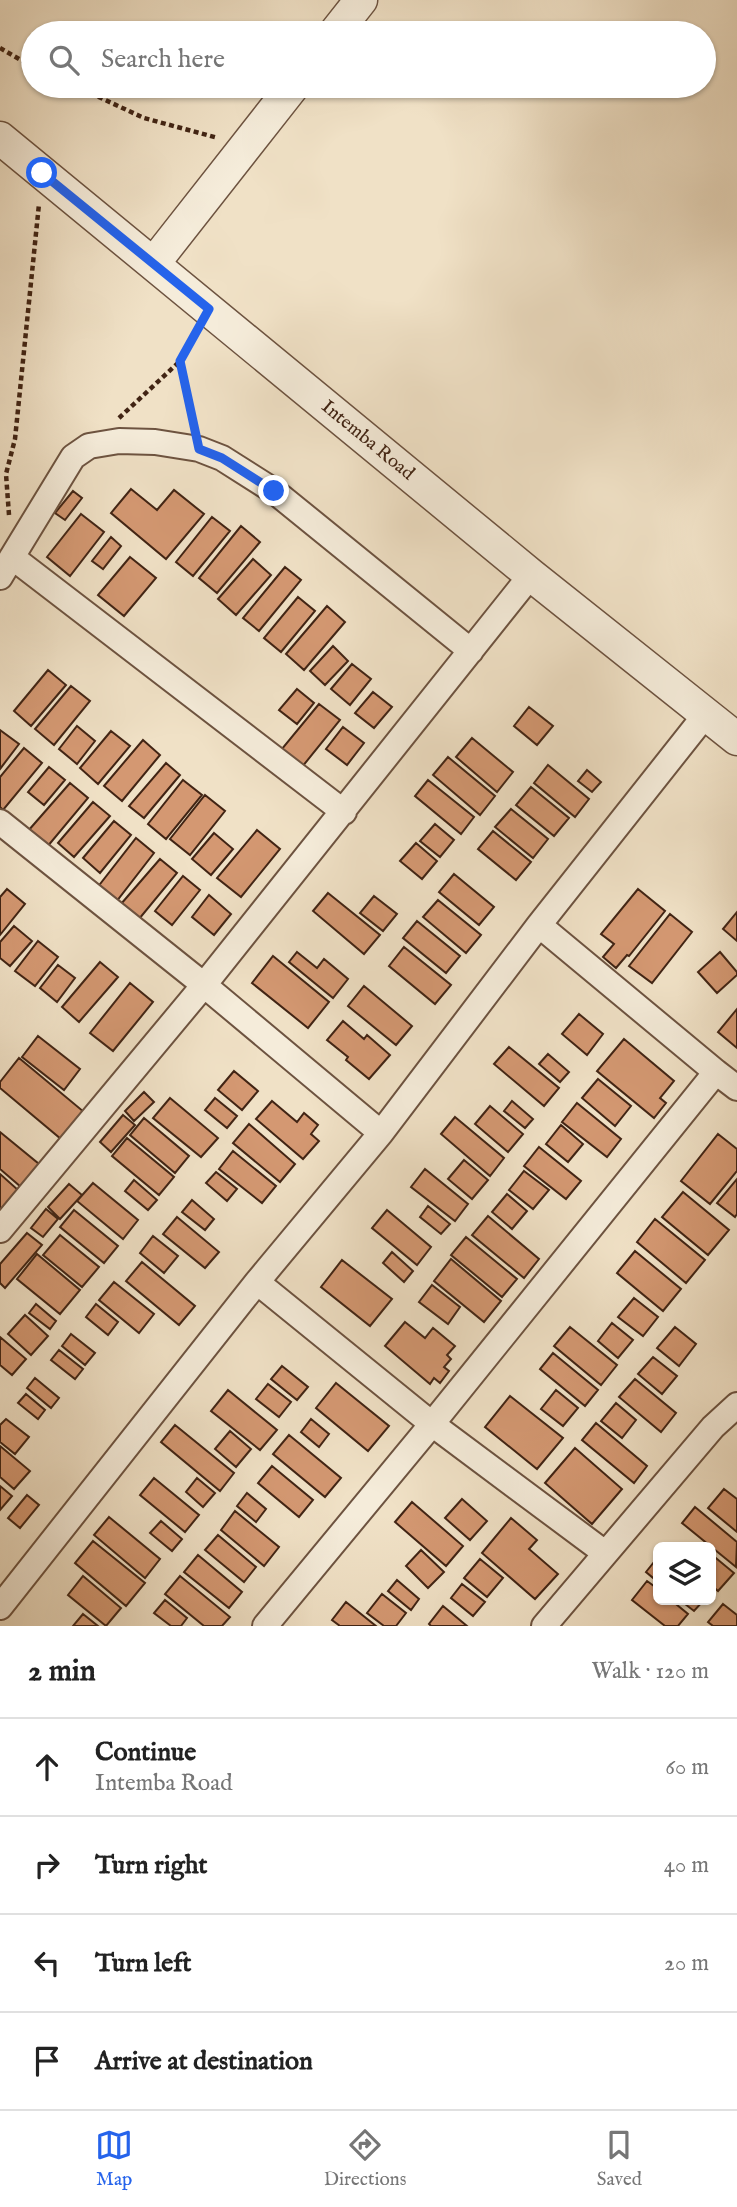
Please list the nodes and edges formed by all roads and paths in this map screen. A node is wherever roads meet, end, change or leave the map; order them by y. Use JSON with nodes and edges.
{"nodes":[{"id":1,"x":361,"y":0,"type":"edge"},
{"id":2,"x":344,"y":21,"type":"edge"},
{"id":3,"x":0,"y":48,"type":"edge"},
{"id":4,"x":21,"y":60,"type":"edge"},
{"id":5,"x":101,"y":98,"type":"edge"},
{"id":6,"x":282,"y":98,"type":"edge"},
{"id":7,"x":0,"y":138,"type":"edge"},
{"id":8,"x":244,"y":146,"type":"junction"},
{"id":9,"x":42,"y":173,"type":"junction"},
{"id":10,"x":154,"y":263,"type":"junction"},
{"id":11,"x":209,"y":309,"type":"junction"},
{"id":12,"x":180,"y":361,"type":"junction"},
{"id":13,"x":89,"y":446,"type":"junction"},
{"id":14,"x":199,"y":449,"type":"junction"},
{"id":15,"x":9,"y":516,"type":"dead end"},
{"id":16,"x":6,"y":567,"type":"edge"},
{"id":17,"x":531,"y":575,"type":"junction"},
{"id":18,"x":471,"y":651,"type":"junction"},
{"id":19,"x":706,"y":714,"type":"junction"},
{"id":20,"x":737,"y":739,"type":"edge"},
{"id":21,"x":344,"y":812,"type":"junction"},
{"id":22,"x":0,"y":822,"type":"edge"},
{"id":23,"x":539,"y":925,"type":"junction"},
{"id":24,"x":204,"y":985,"type":"junction"},
{"id":25,"x":716,"y":1072,"type":"junction"},
{"id":26,"x":737,"y":1088,"type":"edge"},
{"id":27,"x":381,"y":1133,"type":"junction"},
{"id":28,"x":0,"y":1230,"type":"edge"},
{"id":29,"x":257,"y":1282,"type":"junction"},
{"id":30,"x":737,"y":1405,"type":"edge"},
{"id":31,"x":432,"y":1424,"type":"junction"},
{"id":32,"x":605,"y":1553,"type":"junction"},
{"id":33,"x":0,"y":1607,"type":"edge"},
{"id":34,"x":265,"y":1626,"type":"edge"},
{"id":35,"x":544,"y":1626,"type":"edge"}],
"edges":[{"from":1,"to":2,"type":"street"},
{"from":3,"to":4,"type":"path"},
{"from":5,"to":8,"type":"path"},
{"from":6,"to":8,"type":"street"},
{"from":7,"to":9,"type":"street","name":"Intemba Road"},
{"from":8,"to":10,"type":"street"},
{"from":9,"to":10,"type":"street","name":"Intemba Road"},
{"from":9,"to":15,"type":"path"},
{"from":10,"to":11,"type":"street","name":"Intemba Road"},
{"from":11,"to":12,"type":"path"},
{"from":11,"to":17,"type":"street","name":"Intemba Road"},
{"from":12,"to":13,"type":"path"},
{"from":12,"to":14,"type":"path"},
{"from":13,"to":14,"type":"street"},
{"from":13,"to":16,"type":"street"},
{"from":14,"to":18,"type":"street"},
{"from":16,"to":21,"type":"street"},
{"from":17,"to":18,"type":"street"},
{"from":17,"to":19,"type":"street","name":"Intemba Road"},
{"from":18,"to":21,"type":"street"},
{"from":19,"to":20,"type":"street","name":"Intemba Road"},
{"from":19,"to":23,"type":"street"},
{"from":21,"to":24,"type":"street"},
{"from":22,"to":24,"type":"street"},
{"from":23,"to":25,"type":"street"},
{"from":23,"to":27,"type":"street"},
{"from":24,"to":27,"type":"street"},
{"from":24,"to":28,"type":"street"},
{"from":25,"to":26,"type":"street"},
{"from":25,"to":31,"type":"street"},
{"from":27,"to":29,"type":"street"},
{"from":29,"to":31,"type":"street"},
{"from":29,"to":33,"type":"street"},
{"from":30,"to":32,"type":"street"},
{"from":31,"to":32,"type":"street"},
{"from":31,"to":34,"type":"street"},
{"from":32,"to":35,"type":"street"}]}
